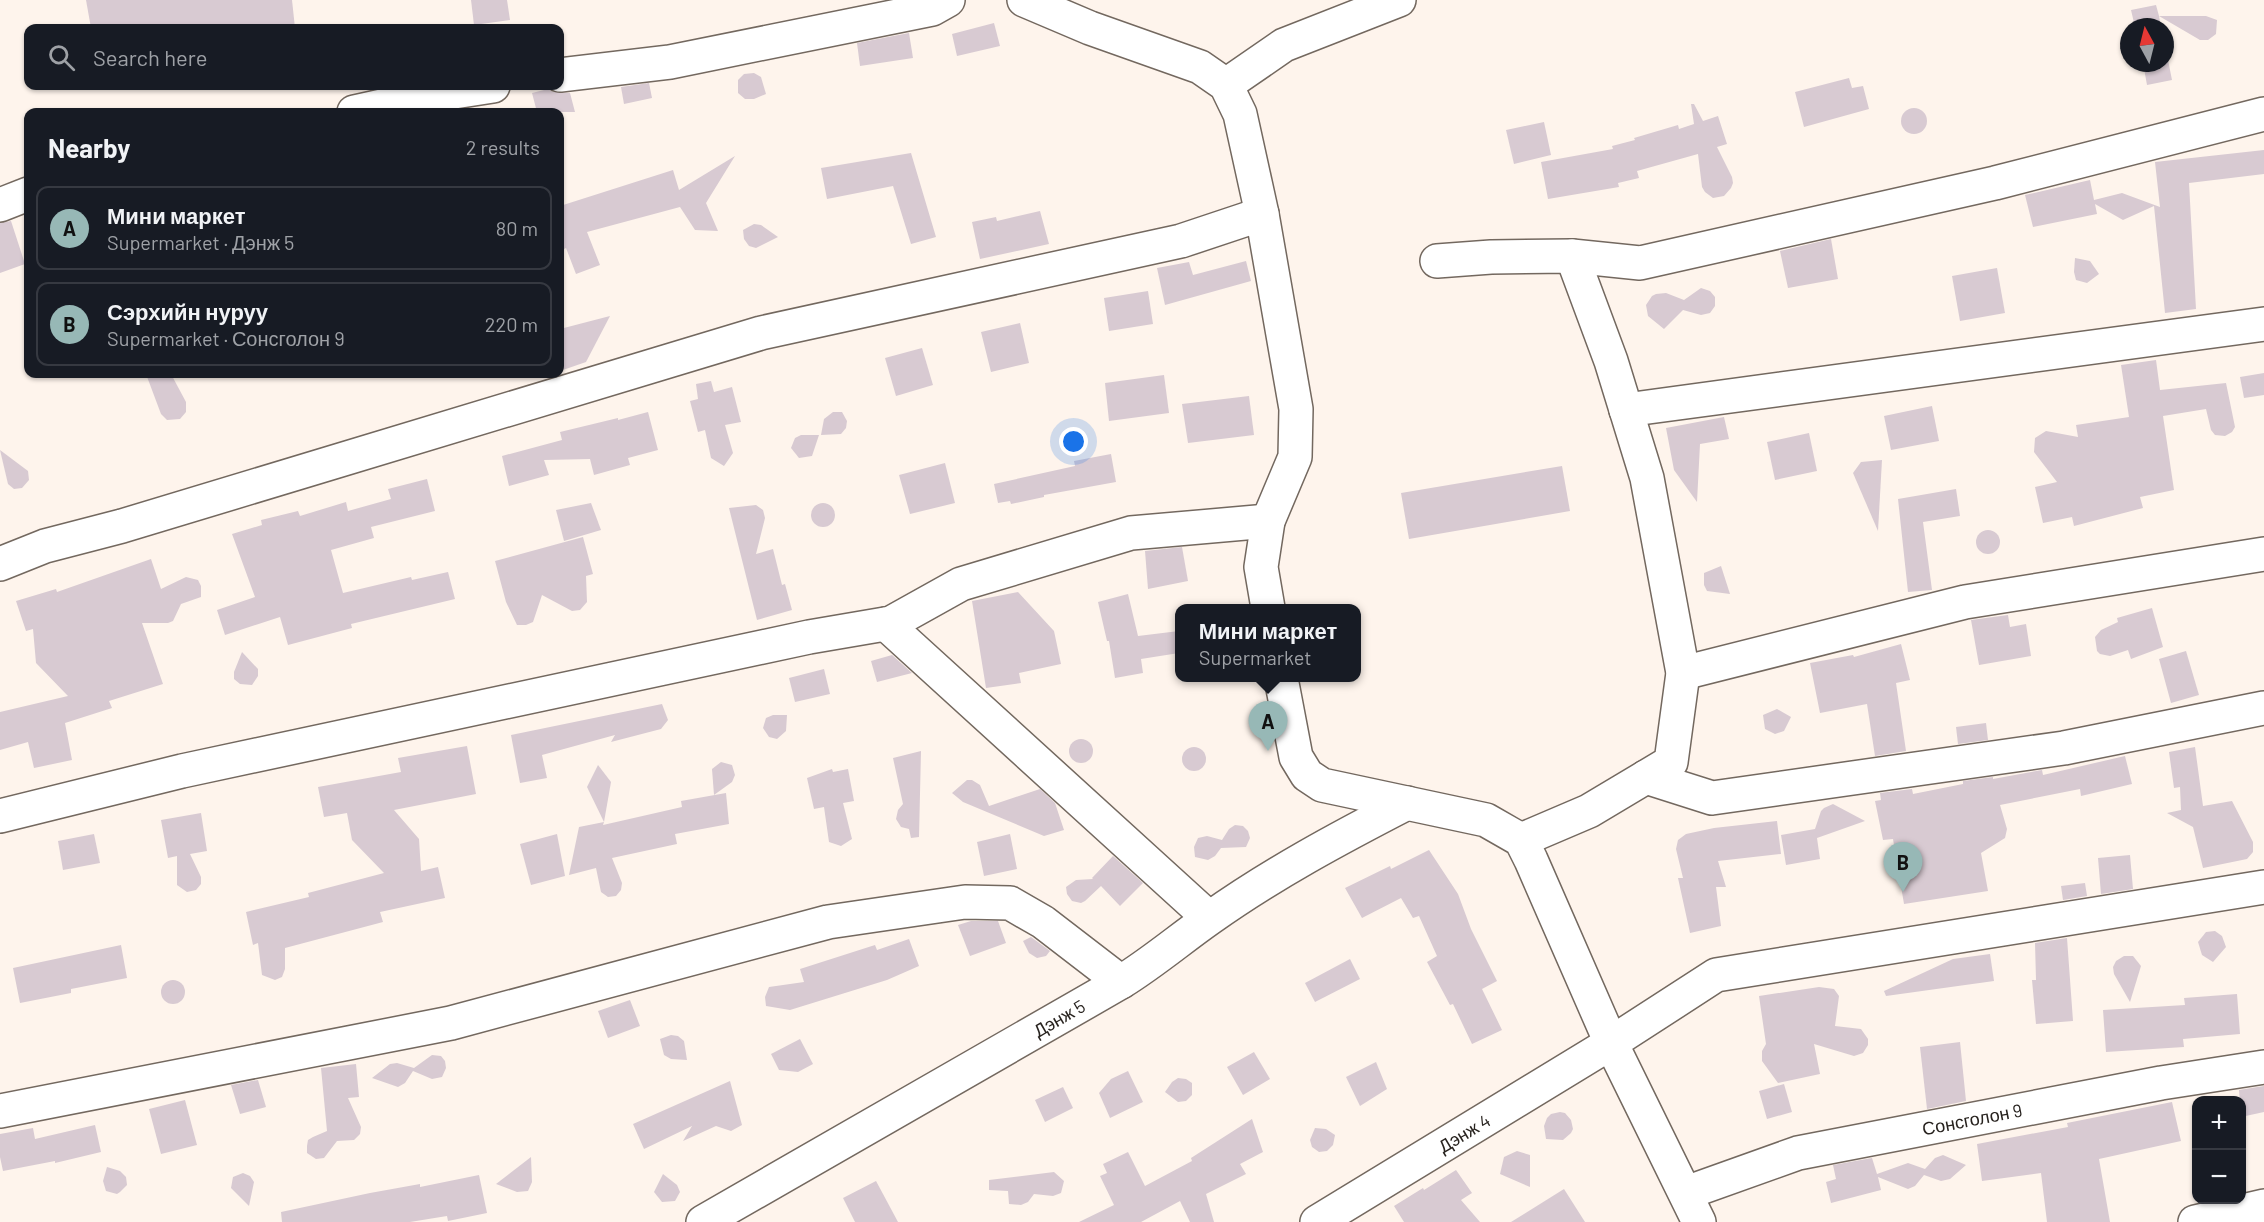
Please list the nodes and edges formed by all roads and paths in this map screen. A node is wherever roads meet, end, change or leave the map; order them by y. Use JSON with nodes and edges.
{"nodes":[{"id":1,"x":948,"y":0,"type":"edge"},
{"id":2,"x":1024,"y":0,"type":"edge"},
{"id":3,"x":1399,"y":0,"type":"edge"},
{"id":4,"x":564,"y":75,"type":"edge"},
{"id":5,"x":1226,"y":85,"type":"junction"},
{"id":6,"x":467,"y":90,"type":"edge"},
{"id":7,"x":372,"y":108,"type":"edge"},
{"id":8,"x":2264,"y":114,"type":"edge"},
{"id":9,"x":24,"y":196,"type":"edge"},
{"id":10,"x":0,"y":205,"type":"edge"},
{"id":11,"x":1262,"y":214,"type":"junction"},
{"id":12,"x":1572,"y":256,"type":"junction"},
{"id":13,"x":1437,"y":261,"type":"dead end"},
{"id":14,"x":2264,"y":324,"type":"edge"},
{"id":15,"x":1626,"y":410,"type":"junction"},
{"id":16,"x":1268,"y":521,"type":"junction"},
{"id":17,"x":2264,"y":554,"type":"edge"},
{"id":18,"x":0,"y":564,"type":"edge"},
{"id":19,"x":1267,"y":604,"type":"edge"},
{"id":20,"x":886,"y":624,"type":"junction"},
{"id":21,"x":1683,"y":673,"type":"junction"},
{"id":22,"x":1282,"y":682,"type":"edge"},
{"id":23,"x":2264,"y":708,"type":"edge"},
{"id":24,"x":1646,"y":777,"type":"junction"},
{"id":25,"x":1407,"y":803,"type":"junction"},
{"id":26,"x":0,"y":816,"type":"edge"},
{"id":27,"x":1521,"y":840,"type":"junction"},
{"id":28,"x":2264,"y":887,"type":"edge"},
{"id":29,"x":1209,"y":918,"type":"junction"},
{"id":30,"x":1121,"y":982,"type":"junction"},
{"id":31,"x":1611,"y":1043,"type":"junction"},
{"id":32,"x":2264,"y":1067,"type":"edge"},
{"id":33,"x":0,"y":1111,"type":"edge"},
{"id":34,"x":2264,"y":1206,"type":"edge"},
{"id":35,"x":1692,"y":1208,"type":"edge"},
{"id":36,"x":703,"y":1222,"type":"edge"},
{"id":37,"x":1317,"y":1222,"type":"edge"},
{"id":38,"x":2195,"y":1222,"type":"edge"}],
"edges":[{"from":1,"to":4,"type":"street"},
{"from":2,"to":5,"type":"street"},
{"from":3,"to":5,"type":"street"},
{"from":5,"to":11,"type":"street"},
{"from":6,"to":7,"type":"street"},
{"from":8,"to":12,"type":"street"},
{"from":9,"to":10,"type":"street"},
{"from":11,"to":16,"type":"street"},
{"from":11,"to":18,"type":"street"},
{"from":12,"to":13,"type":"street"},
{"from":12,"to":15,"type":"street"},
{"from":14,"to":15,"type":"street"},
{"from":15,"to":21,"type":"street"},
{"from":16,"to":19,"type":"street"},
{"from":16,"to":20,"type":"street"},
{"from":17,"to":21,"type":"street"},
{"from":20,"to":26,"type":"street"},
{"from":20,"to":29,"type":"street"},
{"from":21,"to":24,"type":"street"},
{"from":22,"to":25,"type":"street"},
{"from":23,"to":24,"type":"street"},
{"from":24,"to":27,"type":"street"},
{"from":25,"to":27,"type":"street"},
{"from":25,"to":29,"type":"street","name":"Дэнж 5"},
{"from":27,"to":31,"type":"street"},
{"from":28,"to":31,"type":"street","name":"Дэнж 4"},
{"from":29,"to":30,"type":"street","name":"Дэнж 5"},
{"from":30,"to":33,"type":"street"},
{"from":30,"to":36,"type":"street","name":"Дэнж 5"},
{"from":31,"to":35,"type":"street"},
{"from":31,"to":37,"type":"street","name":"Дэнж 4"},
{"from":32,"to":35,"type":"street","name":"Сонсголон 9"},
{"from":34,"to":38,"type":"street"}]}
